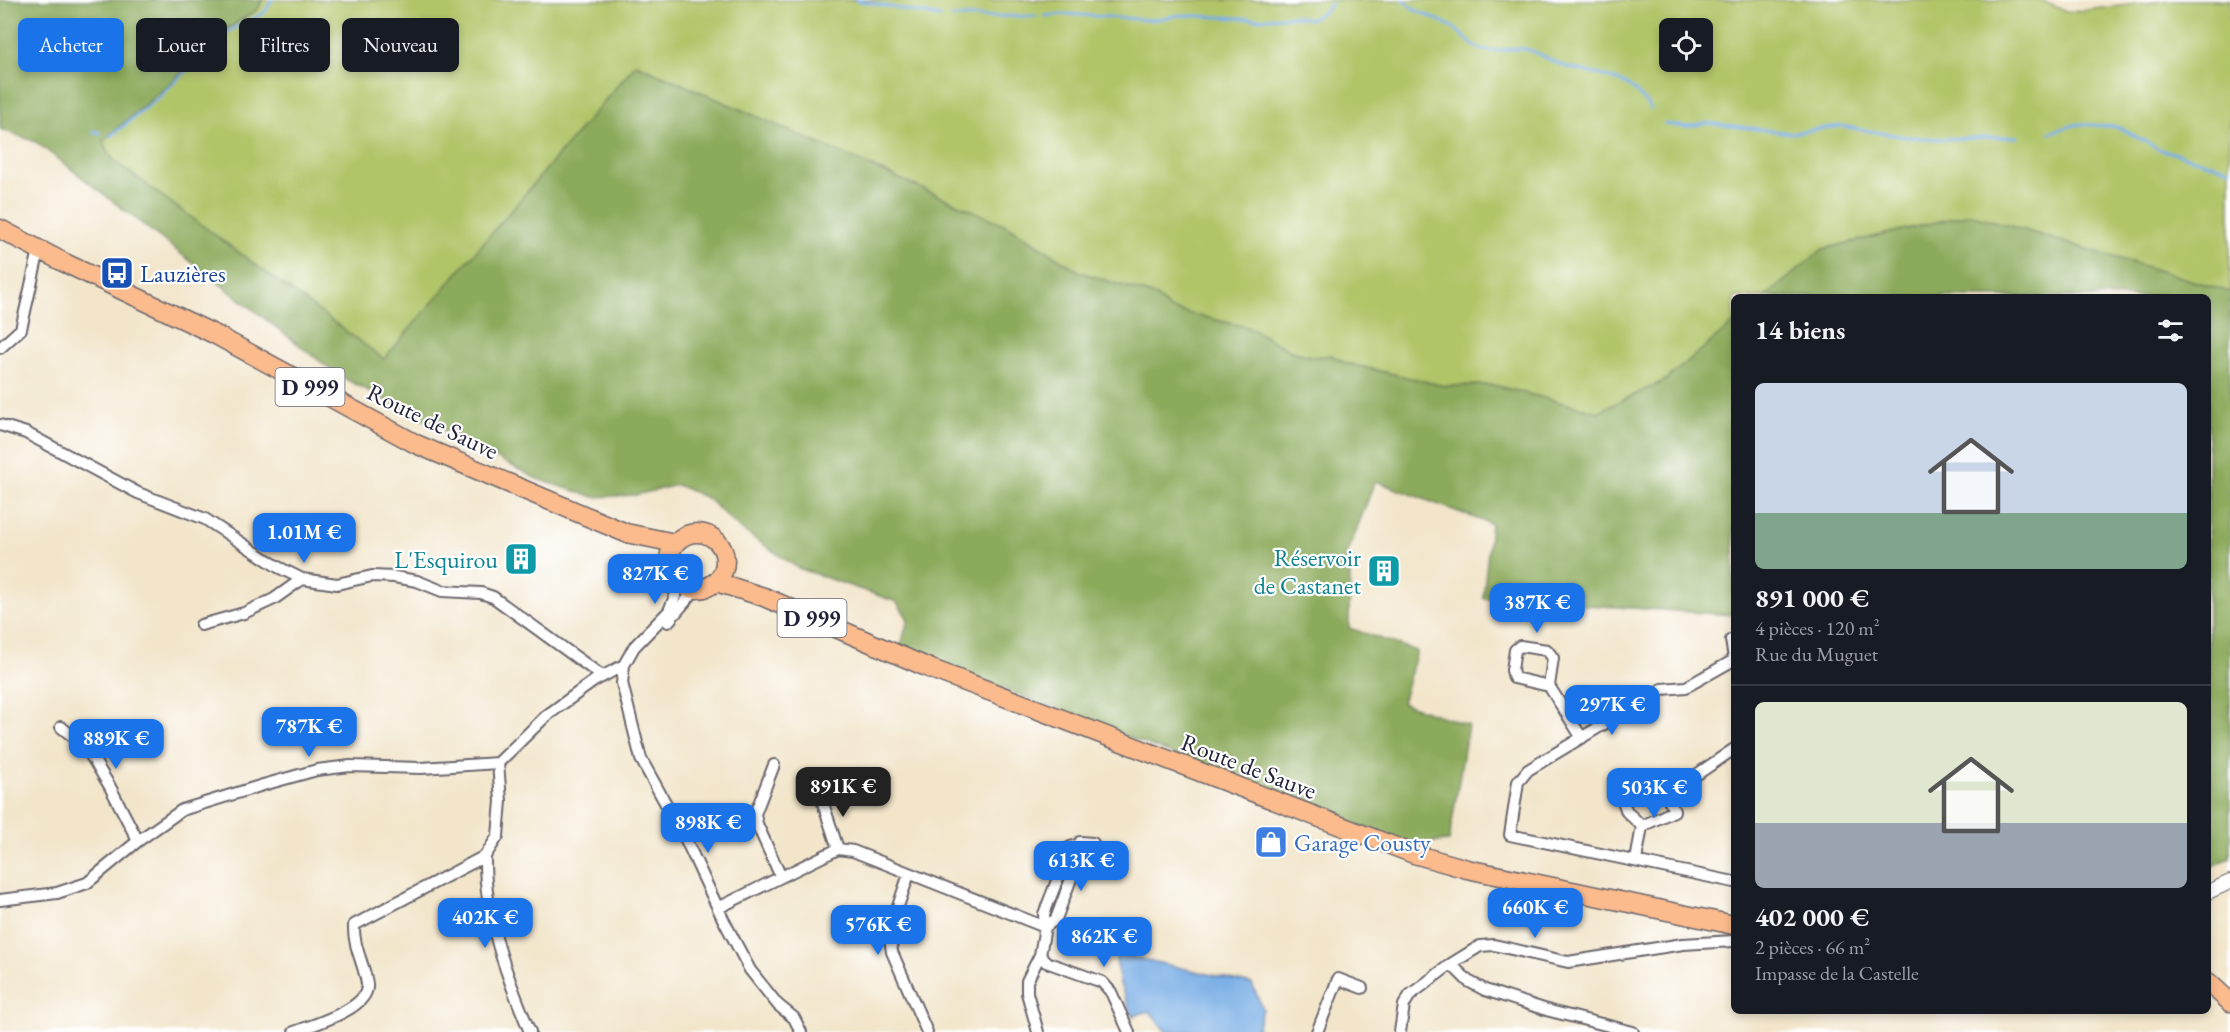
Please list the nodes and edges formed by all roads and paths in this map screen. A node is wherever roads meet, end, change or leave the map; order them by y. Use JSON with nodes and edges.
{"nodes":[{"id":1,"x":0,"y":229,"type":"edge"},
{"id":2,"x":39,"y":250,"type":"junction"},
{"id":3,"x":0,"y":348,"type":"edge"},
{"id":4,"x":0,"y":425,"type":"edge"},
{"id":5,"x":626,"y":532,"type":"junction"},
{"id":6,"x":675,"y":543,"type":"junction"},
{"id":7,"x":669,"y":566,"type":"junction"},
{"id":8,"x":725,"y":566,"type":"junction"},
{"id":9,"x":302,"y":579,"type":"junction"},
{"id":10,"x":716,"y":582,"type":"junction"},
{"id":11,"x":688,"y":587,"type":"junction"},
{"id":12,"x":764,"y":597,"type":"junction"},
{"id":13,"x":201,"y":625,"type":"dead end"},
{"id":14,"x":645,"y":637,"type":"junction"},
{"id":15,"x":1731,"y":661,"type":"edge"},
{"id":16,"x":624,"y":665,"type":"junction"},
{"id":17,"x":602,"y":676,"type":"junction"},
{"id":18,"x":1549,"y":686,"type":"junction"},
{"id":19,"x":61,"y":727,"type":"dead end"},
{"id":20,"x":1582,"y":738,"type":"junction"},
{"id":21,"x":1731,"y":751,"type":"edge"},
{"id":22,"x":498,"y":763,"type":"junction"},
{"id":23,"x":774,"y":765,"type":"dead end"},
{"id":24,"x":826,"y":787,"type":"dead end"},
{"id":25,"x":1667,"y":795,"type":"junction"},
{"id":26,"x":1642,"y":826,"type":"junction"},
{"id":27,"x":138,"y":840,"type":"junction"},
{"id":28,"x":1093,"y":843,"type":"dead end"},
{"id":29,"x":838,"y":849,"type":"junction"},
{"id":30,"x":484,"y":856,"type":"junction"},
{"id":31,"x":1636,"y":861,"type":"junction"},
{"id":32,"x":909,"y":874,"type":"junction"},
{"id":33,"x":781,"y":877,"type":"junction"},
{"id":34,"x":1731,"y":881,"type":"edge"},
{"id":35,"x":2230,"y":882,"type":"edge"},
{"id":36,"x":2211,"y":891,"type":"edge"},
{"id":37,"x":0,"y":900,"type":"edge"},
{"id":38,"x":718,"y":908,"type":"junction"},
{"id":39,"x":1731,"y":924,"type":"edge"},
{"id":40,"x":1045,"y":927,"type":"junction"},
{"id":41,"x":1731,"y":941,"type":"edge"},
{"id":42,"x":1040,"y":955,"type":"junction"},
{"id":43,"x":1451,"y":964,"type":"junction"},
{"id":44,"x":2211,"y":985,"type":"edge"},
{"id":45,"x":1362,"y":988,"type":"dead end"},
{"id":46,"x":2230,"y":1002,"type":"edge"},
{"id":47,"x":294,"y":1032,"type":"edge"},
{"id":48,"x":530,"y":1032,"type":"edge"},
{"id":49,"x":801,"y":1032,"type":"edge"},
{"id":50,"x":927,"y":1032,"type":"edge"},
{"id":51,"x":1038,"y":1032,"type":"edge"},
{"id":52,"x":1130,"y":1032,"type":"edge"},
{"id":53,"x":1317,"y":1032,"type":"edge"},
{"id":54,"x":1400,"y":1032,"type":"edge"},
{"id":55,"x":1633,"y":1032,"type":"edge"}],
"edges":[{"from":1,"to":2,"type":"main road","name":"Route de Sauve","number":"D 999"},
{"from":2,"to":3,"type":"street"},
{"from":2,"to":5,"type":"main road","name":"Route de Sauve","number":"D 999"},
{"from":4,"to":9,"type":"street"},
{"from":5,"to":6,"type":"main road","name":"Route de Sauve","number":"D 999"},
{"from":5,"to":7,"type":"main road","name":"Route de Sauve","number":"D 999"},
{"from":6,"to":7,"type":"main road"},
{"from":6,"to":8,"type":"main road"},
{"from":7,"to":11,"type":"main road"},
{"from":8,"to":10,"type":"main road"},
{"from":8,"to":12,"type":"main road","name":"Route de Sauve","number":"D 999"},
{"from":9,"to":13,"type":"street"},
{"from":9,"to":17,"type":"street"},
{"from":10,"to":11,"type":"main road"},
{"from":10,"to":12,"type":"main road","name":"Route de Sauve","number":"D 999"},
{"from":11,"to":14,"type":"street"},
{"from":11,"to":14,"type":"street"},
{"from":12,"to":39,"type":"main road","name":"Route de Sauve","number":"D 999"},
{"from":14,"to":16,"type":"street"},
{"from":15,"to":20,"type":"street"},
{"from":16,"to":17,"type":"street"},
{"from":16,"to":38,"type":"street"},
{"from":17,"to":22,"type":"street"},
{"from":18,"to":18,"type":"street"},
{"from":18,"to":20,"type":"street"},
{"from":19,"to":27,"type":"street"},
{"from":20,"to":31,"type":"street"},
{"from":21,"to":25,"type":"street"},
{"from":22,"to":27,"type":"street"},
{"from":22,"to":30,"type":"street"},
{"from":23,"to":33,"type":"street"},
{"from":24,"to":29,"type":"street"},
{"from":25,"to":26,"type":"street"},
{"from":25,"to":26,"type":"street"},
{"from":26,"to":31,"type":"street"},
{"from":27,"to":37,"type":"street"},
{"from":28,"to":40,"type":"street"},
{"from":29,"to":32,"type":"street"},
{"from":29,"to":33,"type":"street"},
{"from":30,"to":47,"type":"street"},
{"from":30,"to":48,"type":"street"},
{"from":31,"to":34,"type":"street"},
{"from":32,"to":40,"type":"street"},
{"from":32,"to":50,"type":"street"},
{"from":33,"to":38,"type":"street"},
{"from":35,"to":36,"type":"street"},
{"from":38,"to":49,"type":"street"},
{"from":40,"to":42,"type":"street"},
{"from":41,"to":43,"type":"street"},
{"from":42,"to":51,"type":"street"},
{"from":42,"to":52,"type":"street"},
{"from":43,"to":54,"type":"street"},
{"from":43,"to":55,"type":"street"},
{"from":44,"to":46,"type":"main road"},
{"from":45,"to":53,"type":"street"}]}
